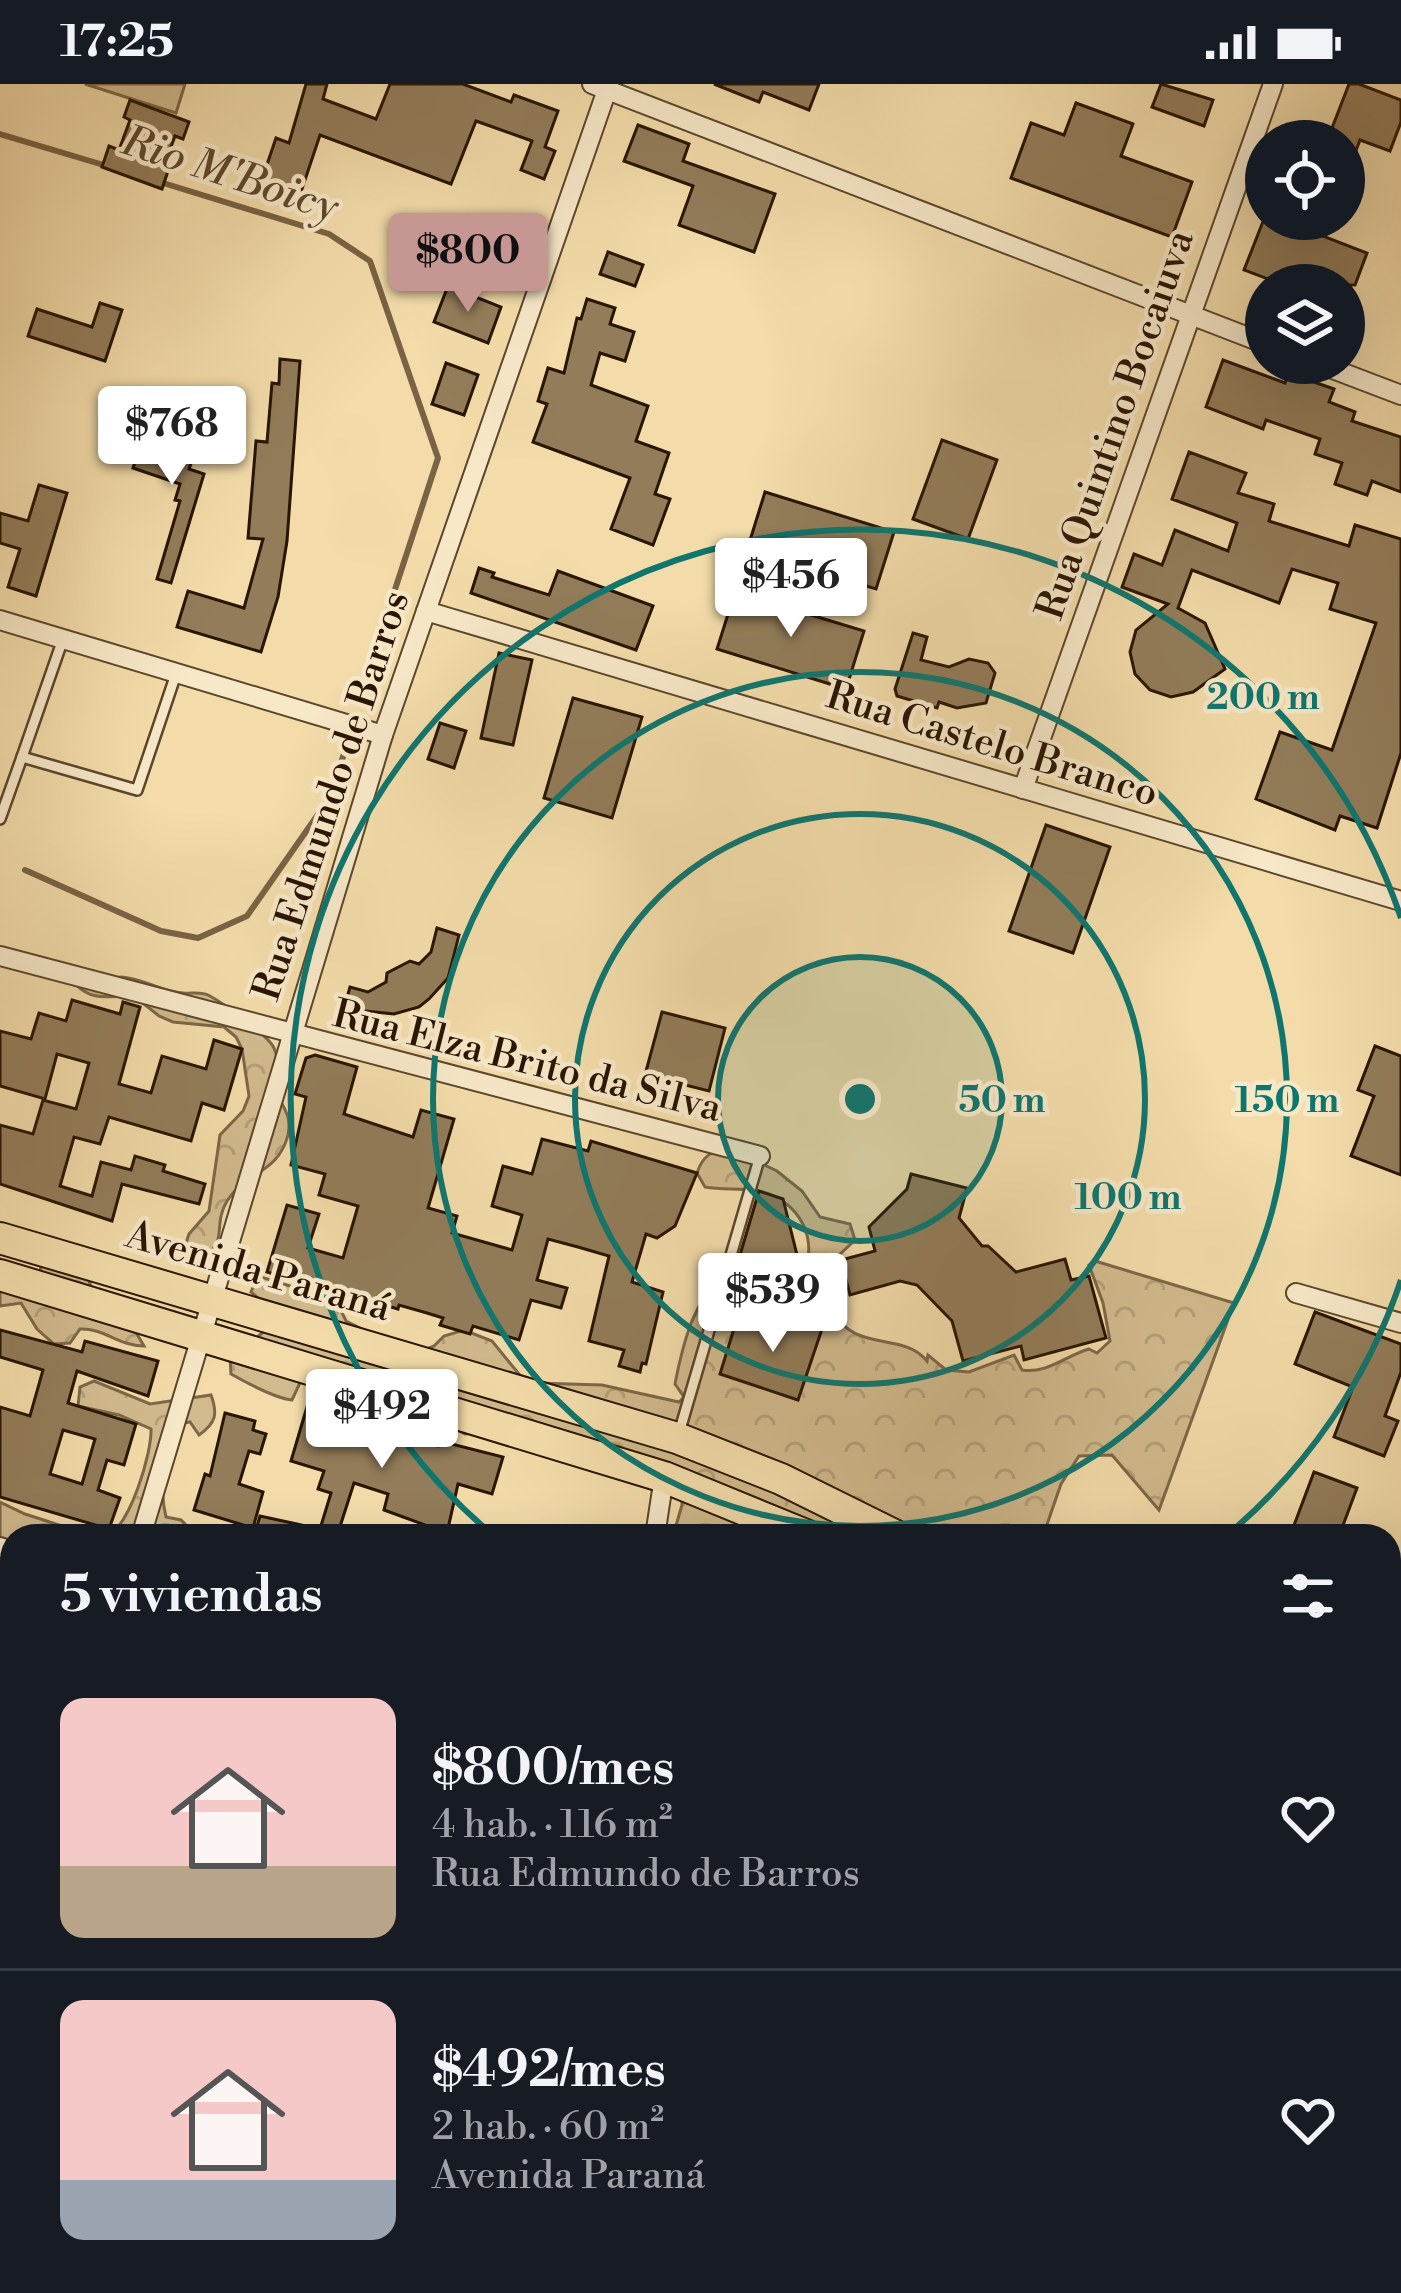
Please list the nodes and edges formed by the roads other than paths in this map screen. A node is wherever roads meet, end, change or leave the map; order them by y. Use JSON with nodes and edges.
{"nodes":[{"id":1,"x":1273,"y":84,"type":"edge"},
{"id":2,"x":603,"y":86,"type":"edge"},
{"id":3,"x":1190,"y":315,"type":"junction"},
{"id":4,"x":1245,"y":336,"type":"edge"},
{"id":5,"x":1365,"y":381,"type":"edge"},
{"id":6,"x":1401,"y":395,"type":"edge"},
{"id":7,"x":426,"y":610,"type":"junction"},
{"id":8,"x":0,"y":620,"type":"edge"},
{"id":9,"x":63,"y":640,"type":"junction"},
{"id":10,"x":176,"y":674,"type":"junction"},
{"id":11,"x":382,"y":734,"type":"junction"},
{"id":12,"x":22,"y":758,"type":"junction"},
{"id":13,"x":1023,"y":789,"type":"junction"},
{"id":14,"x":0,"y":818,"type":"edge"},
{"id":15,"x":1401,"y":901,"type":"edge"},
{"id":16,"x":0,"y":956,"type":"edge"},
{"id":17,"x":290,"y":1035,"type":"junction"},
{"id":18,"x":760,"y":1156,"type":"joint"},
{"id":19,"x":0,"y":1238,"type":"edge"},
{"id":20,"x":0,"y":1275,"type":"edge"},
{"id":21,"x":1296,"y":1293,"type":"dead end"},
{"id":22,"x":211,"y":1298,"type":"junction"},
{"id":23,"x":1401,"y":1323,"type":"edge"},
{"id":24,"x":198,"y":1338,"type":"junction"},
{"id":25,"x":677,"y":1438,"type":"junction"},
{"id":26,"x":664,"y":1477,"type":"junction"},
{"id":27,"x":144,"y":1524,"type":"edge"},
{"id":28,"x":657,"y":1524,"type":"edge"},
{"id":29,"x":779,"y":1524,"type":"edge"},
{"id":30,"x":872,"y":1524,"type":"edge"}],
"edges":[{"from":1,"to":3,"type":"street","name":"Rua Quintino Bocaiuva"},
{"from":2,"to":3,"type":"street"},
{"from":2,"to":7,"type":"street","name":"Rua Edmundo de Barros"},
{"from":3,"to":4,"type":"street"},
{"from":3,"to":13,"type":"street","name":"Rua Quintino Bocaiuva"},
{"from":5,"to":6,"type":"street"},
{"from":7,"to":11,"type":"street","name":"Rua Edmundo de Barros"},
{"from":7,"to":13,"type":"street","name":"Rua Castelo Branco"},
{"from":8,"to":9,"type":"street"},
{"from":9,"to":10,"type":"street"},
{"from":9,"to":12,"type":"lane"},
{"from":10,"to":11,"type":"street"},
{"from":10,"to":12,"type":"lane"},
{"from":11,"to":17,"type":"street","name":"Rua Edmundo de Barros"},
{"from":12,"to":14,"type":"lane"},
{"from":13,"to":15,"type":"street","name":"Rua Castelo Branco"},
{"from":16,"to":17,"type":"street","name":"Rua Elza Brito da Silva"},
{"from":17,"to":18,"type":"street","name":"Rua Elza Brito da Silva"},
{"from":17,"to":22,"type":"street","name":"Rua Edmundo de Barros"},
{"from":18,"to":25,"type":"lane"},
{"from":19,"to":22,"type":"main road","name":"Avenida Paraná"},
{"from":20,"to":24,"type":"main road","name":"Avenida Paraná"},
{"from":21,"to":23,"type":"street"},
{"from":22,"to":24,"type":"street","name":"Rua Edmundo de Barros"},
{"from":22,"to":25,"type":"main road","name":"Avenida Paraná"},
{"from":24,"to":26,"type":"main road","name":"Avenida Paraná"},
{"from":24,"to":27,"type":"street","name":"Rua Edmundo de Barros"},
{"from":25,"to":30,"type":"main road","name":"Avenida Paraná"},
{"from":26,"to":28,"type":"street"},
{"from":26,"to":29,"type":"main road","name":"Avenida Paraná"}]}
